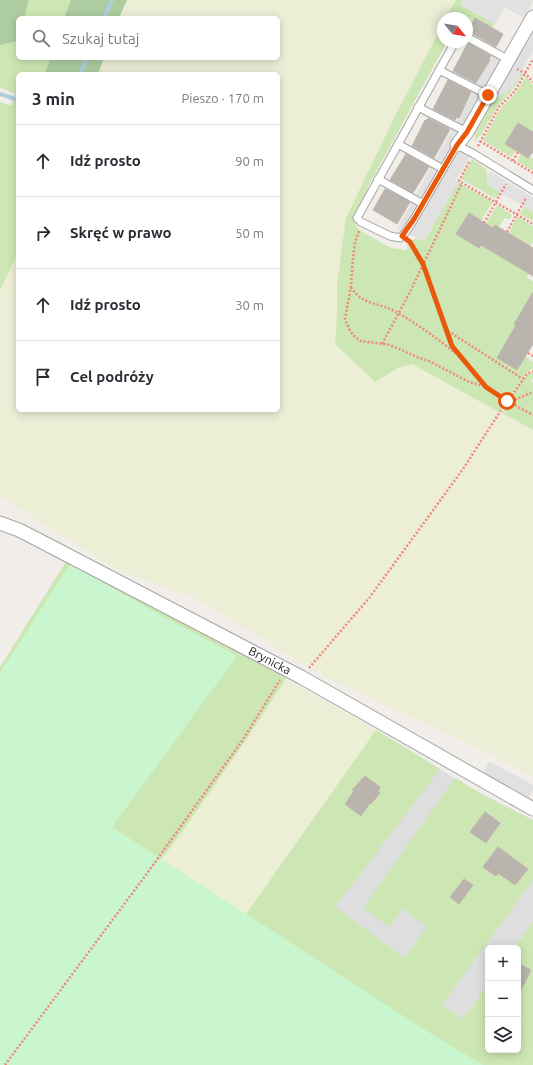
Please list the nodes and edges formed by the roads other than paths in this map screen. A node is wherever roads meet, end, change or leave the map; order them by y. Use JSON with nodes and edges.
{"nodes":[{"id":1,"x":533,"y":17,"type":"edge"},
{"id":2,"x":473,"y":40,"type":"edge"},
{"id":3,"x":452,"y":48,"type":"edge"},
{"id":4,"x":509,"y":60,"type":"junction"},
{"id":5,"x":439,"y":70,"type":"junction"},
{"id":6,"x":488,"y":95,"type":"junction"},
{"id":7,"x":418,"y":107,"type":"junction"},
{"id":8,"x":467,"y":132,"type":"junction"},
{"id":9,"x":398,"y":144,"type":"junction"},
{"id":10,"x":457,"y":145,"type":"junction"},
{"id":11,"x":443,"y":170,"type":"junction"},
{"id":12,"x":378,"y":179,"type":"junction"},
{"id":13,"x":533,"y":190,"type":"edge"},
{"id":14,"x":422,"y":204,"type":"junction"},
{"id":15,"x":0,"y":523,"type":"edge"},
{"id":16,"x":533,"y":809,"type":"edge"}],
"edges":[{"from":1,"to":4,"type":"street"},
{"from":2,"to":4,"type":"lane"},
{"from":3,"to":5,"type":"lane"},
{"from":4,"to":6,"type":"street"},
{"from":5,"to":6,"type":"lane"},
{"from":5,"to":7,"type":"lane"},
{"from":6,"to":8,"type":"street"},
{"from":7,"to":8,"type":"lane"},
{"from":7,"to":9,"type":"lane"},
{"from":8,"to":10,"type":"street"},
{"from":9,"to":11,"type":"lane"},
{"from":9,"to":12,"type":"lane"},
{"from":10,"to":11,"type":"lane"},
{"from":10,"to":13,"type":"lane"},
{"from":11,"to":14,"type":"lane"},
{"from":12,"to":14,"type":"lane"},
{"from":12,"to":14,"type":"lane"},
{"from":15,"to":16,"type":"street","name":"Brynicka"}]}
